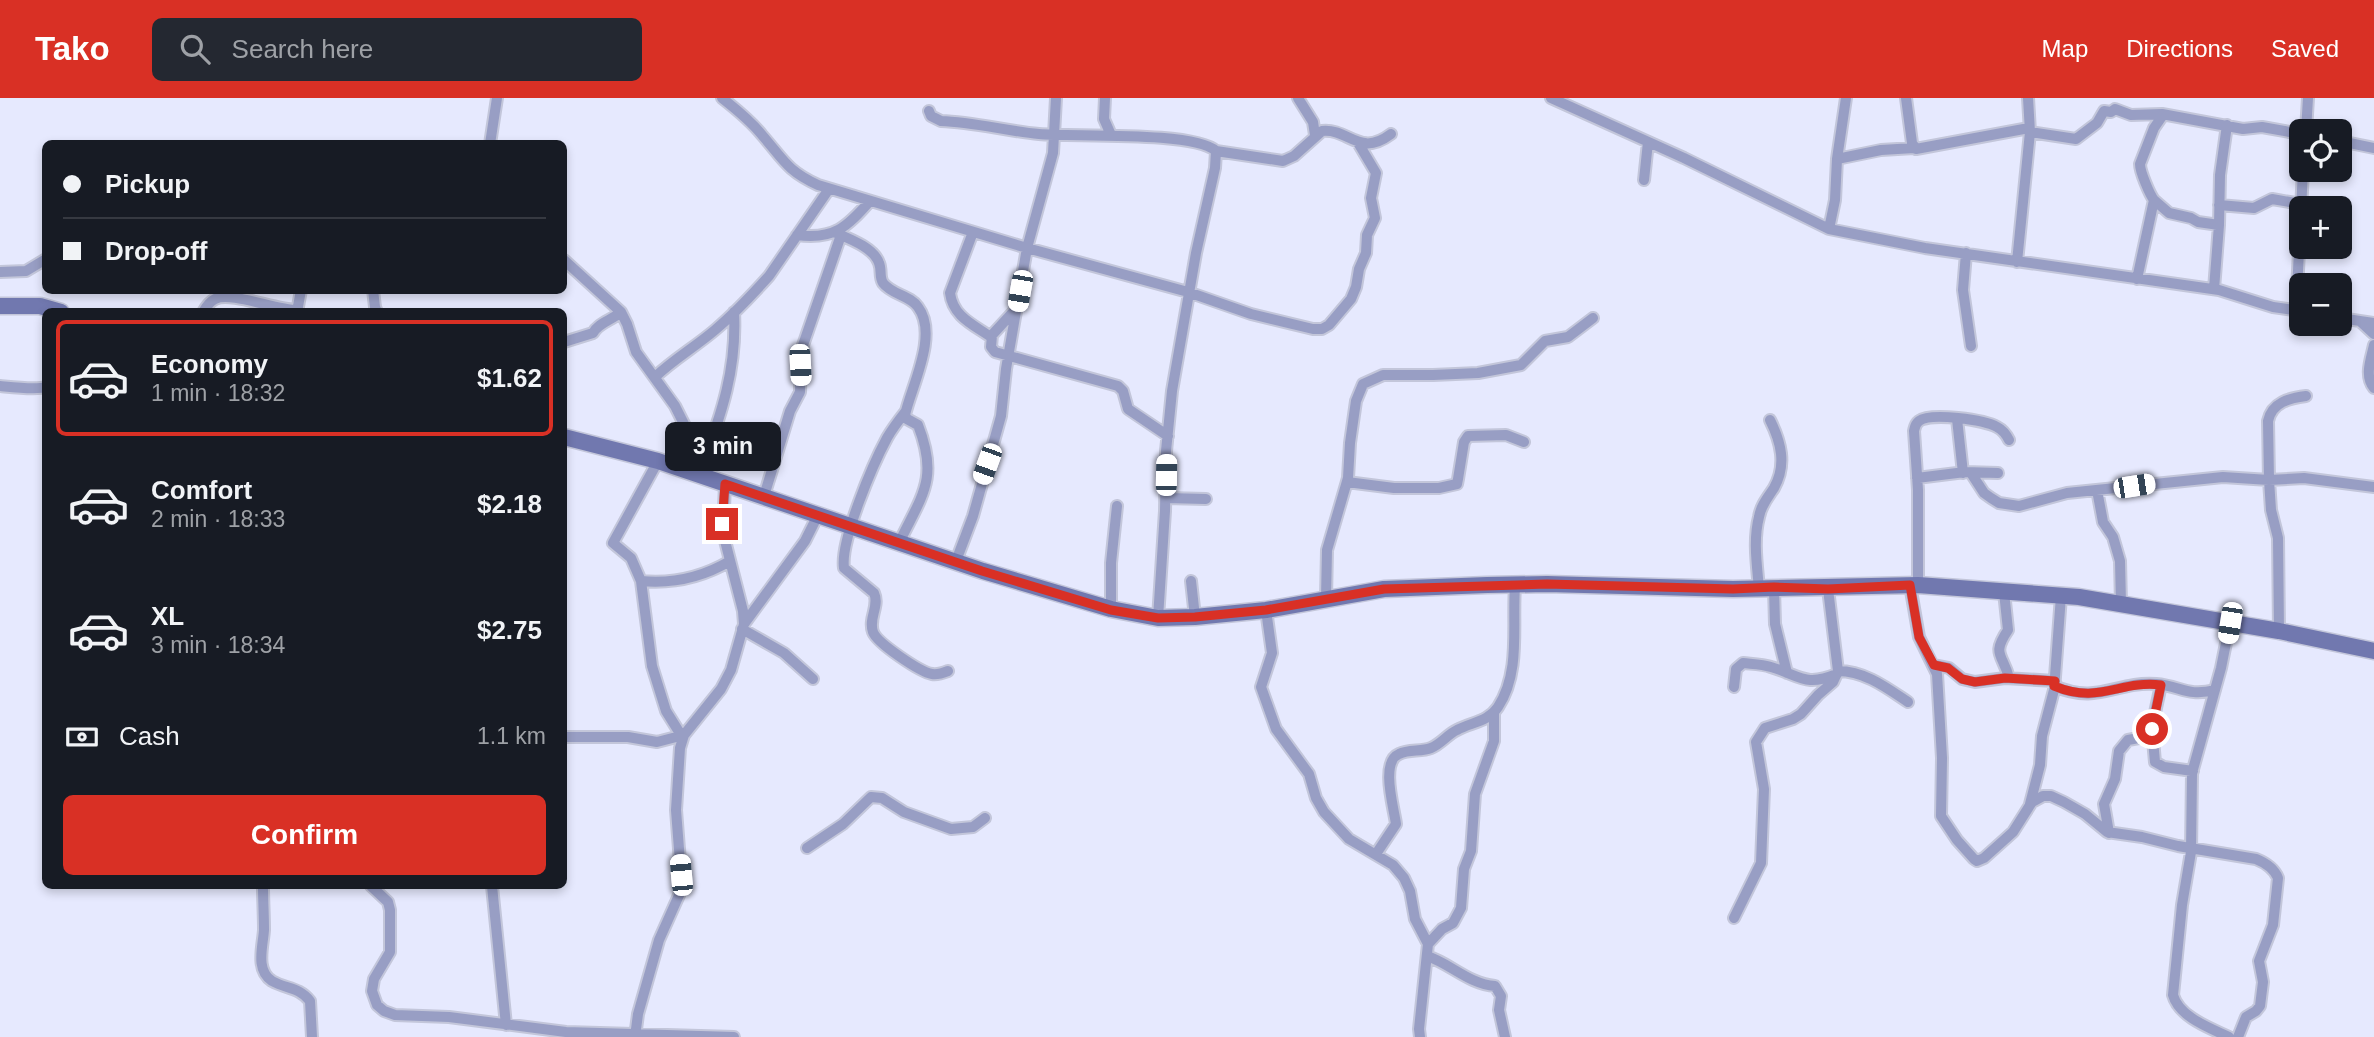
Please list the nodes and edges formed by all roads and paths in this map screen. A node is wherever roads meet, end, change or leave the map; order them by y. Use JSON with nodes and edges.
{"nodes":[{"id":1,"x":497,"y":98,"type":"edge"},
{"id":2,"x":722,"y":98,"type":"edge"},
{"id":3,"x":1056,"y":98,"type":"edge"},
{"id":4,"x":1105,"y":98,"type":"edge"},
{"id":5,"x":1298,"y":98,"type":"edge"},
{"id":6,"x":1551,"y":98,"type":"edge"},
{"id":7,"x":1846,"y":98,"type":"edge"},
{"id":8,"x":1906,"y":98,"type":"edge"},
{"id":9,"x":2028,"y":98,"type":"edge"},
{"id":10,"x":2308,"y":98,"type":"edge"},
{"id":11,"x":929,"y":111,"type":"dead end"},
{"id":12,"x":2163,"y":115,"type":"junction"},
{"id":13,"x":2307,"y":119,"type":"edge"},
{"id":14,"x":2227,"y":125,"type":"junction"},
{"id":15,"x":2029,"y":130,"type":"junction"},
{"id":16,"x":2289,"y":132,"type":"edge"},
{"id":17,"x":1055,"y":134,"type":"junction"},
{"id":18,"x":1391,"y":134,"type":"dead end"},
{"id":19,"x":1111,"y":135,"type":"junction"},
{"id":20,"x":1315,"y":135,"type":"junction"},
{"id":21,"x":491,"y":140,"type":"edge"},
{"id":22,"x":1357,"y":141,"type":"junction"},
{"id":23,"x":1648,"y":142,"type":"junction"},
{"id":24,"x":2352,"y":143,"type":"edge"},
{"id":25,"x":1914,"y":148,"type":"junction"},
{"id":26,"x":2374,"y":148,"type":"edge"},
{"id":27,"x":1216,"y":151,"type":"junction"},
{"id":28,"x":1837,"y":159,"type":"junction"},
{"id":29,"x":1644,"y":180,"type":"dead end"},
{"id":30,"x":830,"y":189,"type":"junction"},
{"id":31,"x":870,"y":201,"type":"junction"},
{"id":32,"x":2154,"y":201,"type":"junction"},
{"id":33,"x":2289,"y":202,"type":"edge"},
{"id":34,"x":2219,"y":205,"type":"junction"},
{"id":35,"x":2219,"y":225,"type":"junction"},
{"id":36,"x":1829,"y":229,"type":"junction"},
{"id":37,"x":973,"y":232,"type":"junction"},
{"id":38,"x":839,"y":234,"type":"junction"},
{"id":39,"x":797,"y":235,"type":"junction"},
{"id":40,"x":1027,"y":248,"type":"junction"},
{"id":41,"x":1966,"y":253,"type":"junction"},
{"id":42,"x":42,"y":261,"type":"edge"},
{"id":43,"x":2017,"y":262,"type":"junction"},
{"id":44,"x":567,"y":263,"type":"edge"},
{"id":45,"x":0,"y":272,"type":"edge"},
{"id":46,"x":2137,"y":279,"type":"junction"},
{"id":47,"x":2214,"y":289,"type":"junction"},
{"id":48,"x":1188,"y":292,"type":"junction"},
{"id":49,"x":0,"y":306,"type":"edge"},
{"id":50,"x":47,"y":308,"type":"edge"},
{"id":51,"x":206,"y":308,"type":"edge"},
{"id":52,"x":273,"y":308,"type":"edge"},
{"id":53,"x":1016,"y":309,"type":"junction"},
{"id":54,"x":2289,"y":309,"type":"edge"},
{"id":55,"x":621,"y":312,"type":"junction"},
{"id":56,"x":734,"y":312,"type":"junction"},
{"id":57,"x":1593,"y":318,"type":"dead end"},
{"id":58,"x":2352,"y":320,"type":"edge"},
{"id":59,"x":2361,"y":322,"type":"junction"},
{"id":60,"x":2374,"y":323,"type":"edge"},
{"id":61,"x":2374,"y":334,"type":"edge"},
{"id":62,"x":991,"y":337,"type":"junction"},
{"id":63,"x":567,"y":341,"type":"edge"},
{"id":64,"x":2374,"y":345,"type":"edge"},
{"id":65,"x":1971,"y":346,"type":"dead end"},
{"id":66,"x":1008,"y":357,"type":"junction"},
{"id":67,"x":655,"y":377,"type":"junction"},
{"id":68,"x":0,"y":386,"type":"edge"},
{"id":69,"x":42,"y":388,"type":"edge"},
{"id":70,"x":2374,"y":388,"type":"edge"},
{"id":71,"x":2306,"y":396,"type":"dead end"},
{"id":72,"x":906,"y":411,"type":"junction"},
{"id":73,"x":1957,"y":419,"type":"junction"},
{"id":74,"x":1770,"y":420,"type":"dead end"},
{"id":75,"x":1168,"y":436,"type":"junction"},
{"id":76,"x":567,"y":438,"type":"edge"},
{"id":77,"x":2009,"y":440,"type":"dead end"},
{"id":78,"x":1524,"y":442,"type":"dead end"},
{"id":79,"x":658,"y":461,"type":"junction"},
{"id":80,"x":704,"y":471,"type":"junction"},
{"id":81,"x":1967,"y":473,"type":"junction"},
{"id":82,"x":1998,"y":473,"type":"dead end"},
{"id":83,"x":1917,"y":478,"type":"junction"},
{"id":84,"x":2269,"y":480,"type":"junction"},
{"id":85,"x":1347,"y":482,"type":"junction"},
{"id":86,"x":725,"y":484,"type":"junction"},
{"id":87,"x":2374,"y":487,"type":"edge"},
{"id":88,"x":2097,"y":490,"type":"junction"},
{"id":89,"x":764,"y":496,"type":"junction"},
{"id":90,"x":1166,"y":498,"type":"junction"},
{"id":91,"x":1206,"y":499,"type":"dead end"},
{"id":92,"x":1117,"y":506,"type":"dead end"},
{"id":93,"x":817,"y":517,"type":"junction"},
{"id":94,"x":849,"y":527,"type":"junction"},
{"id":95,"x":899,"y":543,"type":"junction"},
{"id":96,"x":730,"y":561,"type":"junction"},
{"id":97,"x":956,"y":561,"type":"junction"},
{"id":98,"x":641,"y":581,"type":"junction"},
{"id":99,"x":1191,"y":581,"type":"dead end"},
{"id":100,"x":1914,"y":585,"type":"junction"},
{"id":101,"x":1515,"y":586,"type":"junction"},
{"id":102,"x":1767,"y":588,"type":"junction"},
{"id":103,"x":1828,"y":589,"type":"junction"},
{"id":104,"x":2004,"y":592,"type":"junction"},
{"id":105,"x":2061,"y":596,"type":"junction"},
{"id":106,"x":1325,"y":598,"type":"junction"},
{"id":107,"x":2121,"y":604,"type":"junction"},
{"id":108,"x":1111,"y":610,"type":"junction"},
{"id":109,"x":1266,"y":610,"type":"junction"},
{"id":110,"x":1195,"y":617,"type":"junction"},
{"id":111,"x":1158,"y":618,"type":"junction"},
{"id":112,"x":2230,"y":623,"type":"junction"},
{"id":113,"x":743,"y":626,"type":"junction"},
{"id":114,"x":2279,"y":631,"type":"junction"},
{"id":115,"x":2374,"y":651,"type":"edge"},
{"id":116,"x":1934,"y":665,"type":"junction"},
{"id":117,"x":948,"y":671,"type":"dead end"},
{"id":118,"x":1838,"y":672,"type":"junction"},
{"id":119,"x":1787,"y":673,"type":"junction"},
{"id":120,"x":2009,"y":678,"type":"junction"},
{"id":121,"x":813,"y":679,"type":"dead end"},
{"id":122,"x":2055,"y":684,"type":"junction"},
{"id":123,"x":2161,"y":685,"type":"junction"},
{"id":124,"x":1734,"y":687,"type":"dead end"},
{"id":125,"x":2215,"y":690,"type":"junction"},
{"id":126,"x":1908,"y":702,"type":"dead end"},
{"id":127,"x":1494,"y":713,"type":"junction"},
{"id":128,"x":2152,"y":729,"type":"junction"},
{"id":129,"x":682,"y":735,"type":"junction"},
{"id":130,"x":567,"y":737,"type":"edge"},
{"id":131,"x":2193,"y":771,"type":"junction"},
{"id":132,"x":2030,"y":805,"type":"junction"},
{"id":133,"x":985,"y":818,"type":"dead end"},
{"id":134,"x":2109,"y":833,"type":"junction"},
{"id":135,"x":2191,"y":847,"type":"junction"},
{"id":136,"x":807,"y":848,"type":"dead end"},
{"id":137,"x":1376,"y":854,"type":"junction"},
{"id":138,"x":263,"y":889,"type":"edge"},
{"id":139,"x":374,"y":889,"type":"edge"},
{"id":140,"x":492,"y":889,"type":"edge"},
{"id":141,"x":1734,"y":918,"type":"dead end"},
{"id":142,"x":1427,"y":950,"type":"junction"},
{"id":143,"x":506,"y":1025,"type":"junction"},
{"id":144,"x":636,"y":1035,"type":"edge"},
{"id":145,"x":312,"y":1037,"type":"edge"},
{"id":146,"x":734,"y":1037,"type":"edge"},
{"id":147,"x":1420,"y":1037,"type":"edge"},
{"id":148,"x":1505,"y":1037,"type":"edge"},
{"id":149,"x":2229,"y":1037,"type":"edge"},
{"id":150,"x":2238,"y":1037,"type":"edge"}],
"edges":[{"from":1,"to":21,"type":"street"},
{"from":2,"to":30,"type":"street"},
{"from":3,"to":17,"type":"street"},
{"from":4,"to":19,"type":"street"},
{"from":5,"to":20,"type":"street"},
{"from":6,"to":23,"type":"street"},
{"from":7,"to":28,"type":"street"},
{"from":8,"to":25,"type":"street"},
{"from":9,"to":15,"type":"street"},
{"from":10,"to":13,"type":"street"},
{"from":11,"to":17,"type":"street"},
{"from":12,"to":14,"type":"street"},
{"from":12,"to":15,"type":"street"},
{"from":12,"to":32,"type":"street"},
{"from":14,"to":16,"type":"street"},
{"from":14,"to":34,"type":"street"},
{"from":15,"to":25,"type":"street"},
{"from":15,"to":43,"type":"street"},
{"from":17,"to":19,"type":"street"},
{"from":17,"to":40,"type":"street"},
{"from":18,"to":22,"type":"street"},
{"from":19,"to":27,"type":"street"},
{"from":20,"to":22,"type":"street"},
{"from":20,"to":27,"type":"street"},
{"from":22,"to":48,"type":"street"},
{"from":23,"to":29,"type":"street"},
{"from":23,"to":36,"type":"street"},
{"from":24,"to":26,"type":"street"},
{"from":25,"to":28,"type":"street"},
{"from":27,"to":48,"type":"street"},
{"from":28,"to":36,"type":"street"},
{"from":30,"to":31,"type":"street"},
{"from":30,"to":39,"type":"street"},
{"from":31,"to":37,"type":"street"},
{"from":31,"to":38,"type":"street"},
{"from":32,"to":35,"type":"street"},
{"from":32,"to":46,"type":"street"},
{"from":33,"to":34,"type":"street"},
{"from":34,"to":35,"type":"street"},
{"from":35,"to":47,"type":"street"},
{"from":36,"to":41,"type":"street"},
{"from":37,"to":40,"type":"street"},
{"from":37,"to":62,"type":"street"},
{"from":38,"to":39,"type":"street"},
{"from":38,"to":72,"type":"street"},
{"from":38,"to":89,"type":"street"},
{"from":39,"to":56,"type":"street"},
{"from":40,"to":48,"type":"street"},
{"from":40,"to":53,"type":"street"},
{"from":41,"to":43,"type":"street"},
{"from":41,"to":65,"type":"street"},
{"from":42,"to":45,"type":"street"},
{"from":43,"to":46,"type":"street"},
{"from":44,"to":55,"type":"street"},
{"from":46,"to":47,"type":"street"},
{"from":47,"to":54,"type":"street"},
{"from":48,"to":75,"type":"street"},
{"from":49,"to":50,"type":"street"},
{"from":51,"to":52,"type":"street"},
{"from":53,"to":62,"type":"street"},
{"from":53,"to":66,"type":"street"},
{"from":55,"to":63,"type":"street"},
{"from":55,"to":67,"type":"street"},
{"from":56,"to":67,"type":"street"},
{"from":56,"to":80,"type":"street"},
{"from":57,"to":85,"type":"street"},
{"from":58,"to":59,"type":"street"},
{"from":59,"to":60,"type":"street"},
{"from":59,"to":61,"type":"street"},
{"from":62,"to":66,"type":"street"},
{"from":64,"to":70,"type":"street"},
{"from":66,"to":75,"type":"street"},
{"from":66,"to":97,"type":"street"},
{"from":67,"to":80,"type":"street"},
{"from":68,"to":69,"type":"street"},
{"from":71,"to":84,"type":"street"},
{"from":72,"to":94,"type":"street"},
{"from":72,"to":95,"type":"street"},
{"from":73,"to":77,"type":"street"},
{"from":73,"to":81,"type":"street"},
{"from":73,"to":83,"type":"street"},
{"from":74,"to":102,"type":"street"},
{"from":75,"to":90,"type":"street"},
{"from":76,"to":79,"type":"street"},
{"from":78,"to":85,"type":"street"},
{"from":79,"to":80,"type":"street"},
{"from":79,"to":98,"type":"street"},
{"from":80,"to":86,"type":"street"},
{"from":81,"to":82,"type":"street"},
{"from":81,"to":83,"type":"street"},
{"from":81,"to":88,"type":"street"},
{"from":83,"to":100,"type":"street"},
{"from":84,"to":87,"type":"street"},
{"from":84,"to":88,"type":"street"},
{"from":84,"to":114,"type":"street"},
{"from":85,"to":106,"type":"street"},
{"from":86,"to":89,"type":"street"},
{"from":86,"to":96,"type":"street"},
{"from":88,"to":107,"type":"street"},
{"from":89,"to":93,"type":"street"},
{"from":90,"to":91,"type":"street"},
{"from":90,"to":111,"type":"street"},
{"from":92,"to":108,"type":"street"},
{"from":93,"to":94,"type":"street"},
{"from":93,"to":113,"type":"street"},
{"from":94,"to":95,"type":"street"},
{"from":94,"to":117,"type":"street"},
{"from":95,"to":97,"type":"street"},
{"from":96,"to":98,"type":"street"},
{"from":96,"to":113,"type":"street"},
{"from":97,"to":108,"type":"street"},
{"from":98,"to":129,"type":"street"},
{"from":99,"to":110,"type":"street"},
{"from":100,"to":103,"type":"street"},
{"from":100,"to":104,"type":"street"},
{"from":100,"to":116,"type":"street"},
{"from":101,"to":102,"type":"street"},
{"from":101,"to":106,"type":"street"},
{"from":101,"to":127,"type":"street"},
{"from":102,"to":103,"type":"street"},
{"from":102,"to":119,"type":"street"},
{"from":103,"to":118,"type":"street"},
{"from":104,"to":105,"type":"street"},
{"from":104,"to":120,"type":"street"},
{"from":105,"to":107,"type":"street"},
{"from":105,"to":122,"type":"street"},
{"from":106,"to":109,"type":"street"},
{"from":107,"to":112,"type":"street"},
{"from":108,"to":111,"type":"street"},
{"from":109,"to":110,"type":"street"},
{"from":109,"to":137,"type":"street"},
{"from":110,"to":111,"type":"street"},
{"from":112,"to":114,"type":"street"},
{"from":112,"to":125,"type":"street"},
{"from":113,"to":121,"type":"street"},
{"from":113,"to":129,"type":"street"},
{"from":114,"to":115,"type":"street"},
{"from":116,"to":120,"type":"street"},
{"from":116,"to":132,"type":"street"},
{"from":118,"to":119,"type":"street"},
{"from":118,"to":126,"type":"street"},
{"from":118,"to":141,"type":"street"},
{"from":119,"to":124,"type":"street"},
{"from":120,"to":122,"type":"street"},
{"from":122,"to":123,"type":"street"},
{"from":122,"to":132,"type":"street"},
{"from":123,"to":125,"type":"street"},
{"from":123,"to":128,"type":"street"},
{"from":125,"to":131,"type":"street"},
{"from":127,"to":137,"type":"street"},
{"from":127,"to":142,"type":"street"},
{"from":128,"to":131,"type":"street"},
{"from":128,"to":134,"type":"street"},
{"from":129,"to":130,"type":"street"},
{"from":129,"to":144,"type":"street"},
{"from":131,"to":135,"type":"street"},
{"from":132,"to":134,"type":"street"},
{"from":133,"to":136,"type":"street"},
{"from":134,"to":135,"type":"street"},
{"from":135,"to":149,"type":"street"},
{"from":135,"to":150,"type":"street"},
{"from":137,"to":142,"type":"street"},
{"from":138,"to":145,"type":"street"},
{"from":139,"to":143,"type":"street"},
{"from":140,"to":143,"type":"street"},
{"from":142,"to":147,"type":"street"},
{"from":142,"to":148,"type":"street"},
{"from":143,"to":144,"type":"street"},
{"from":144,"to":146,"type":"street"}]}
